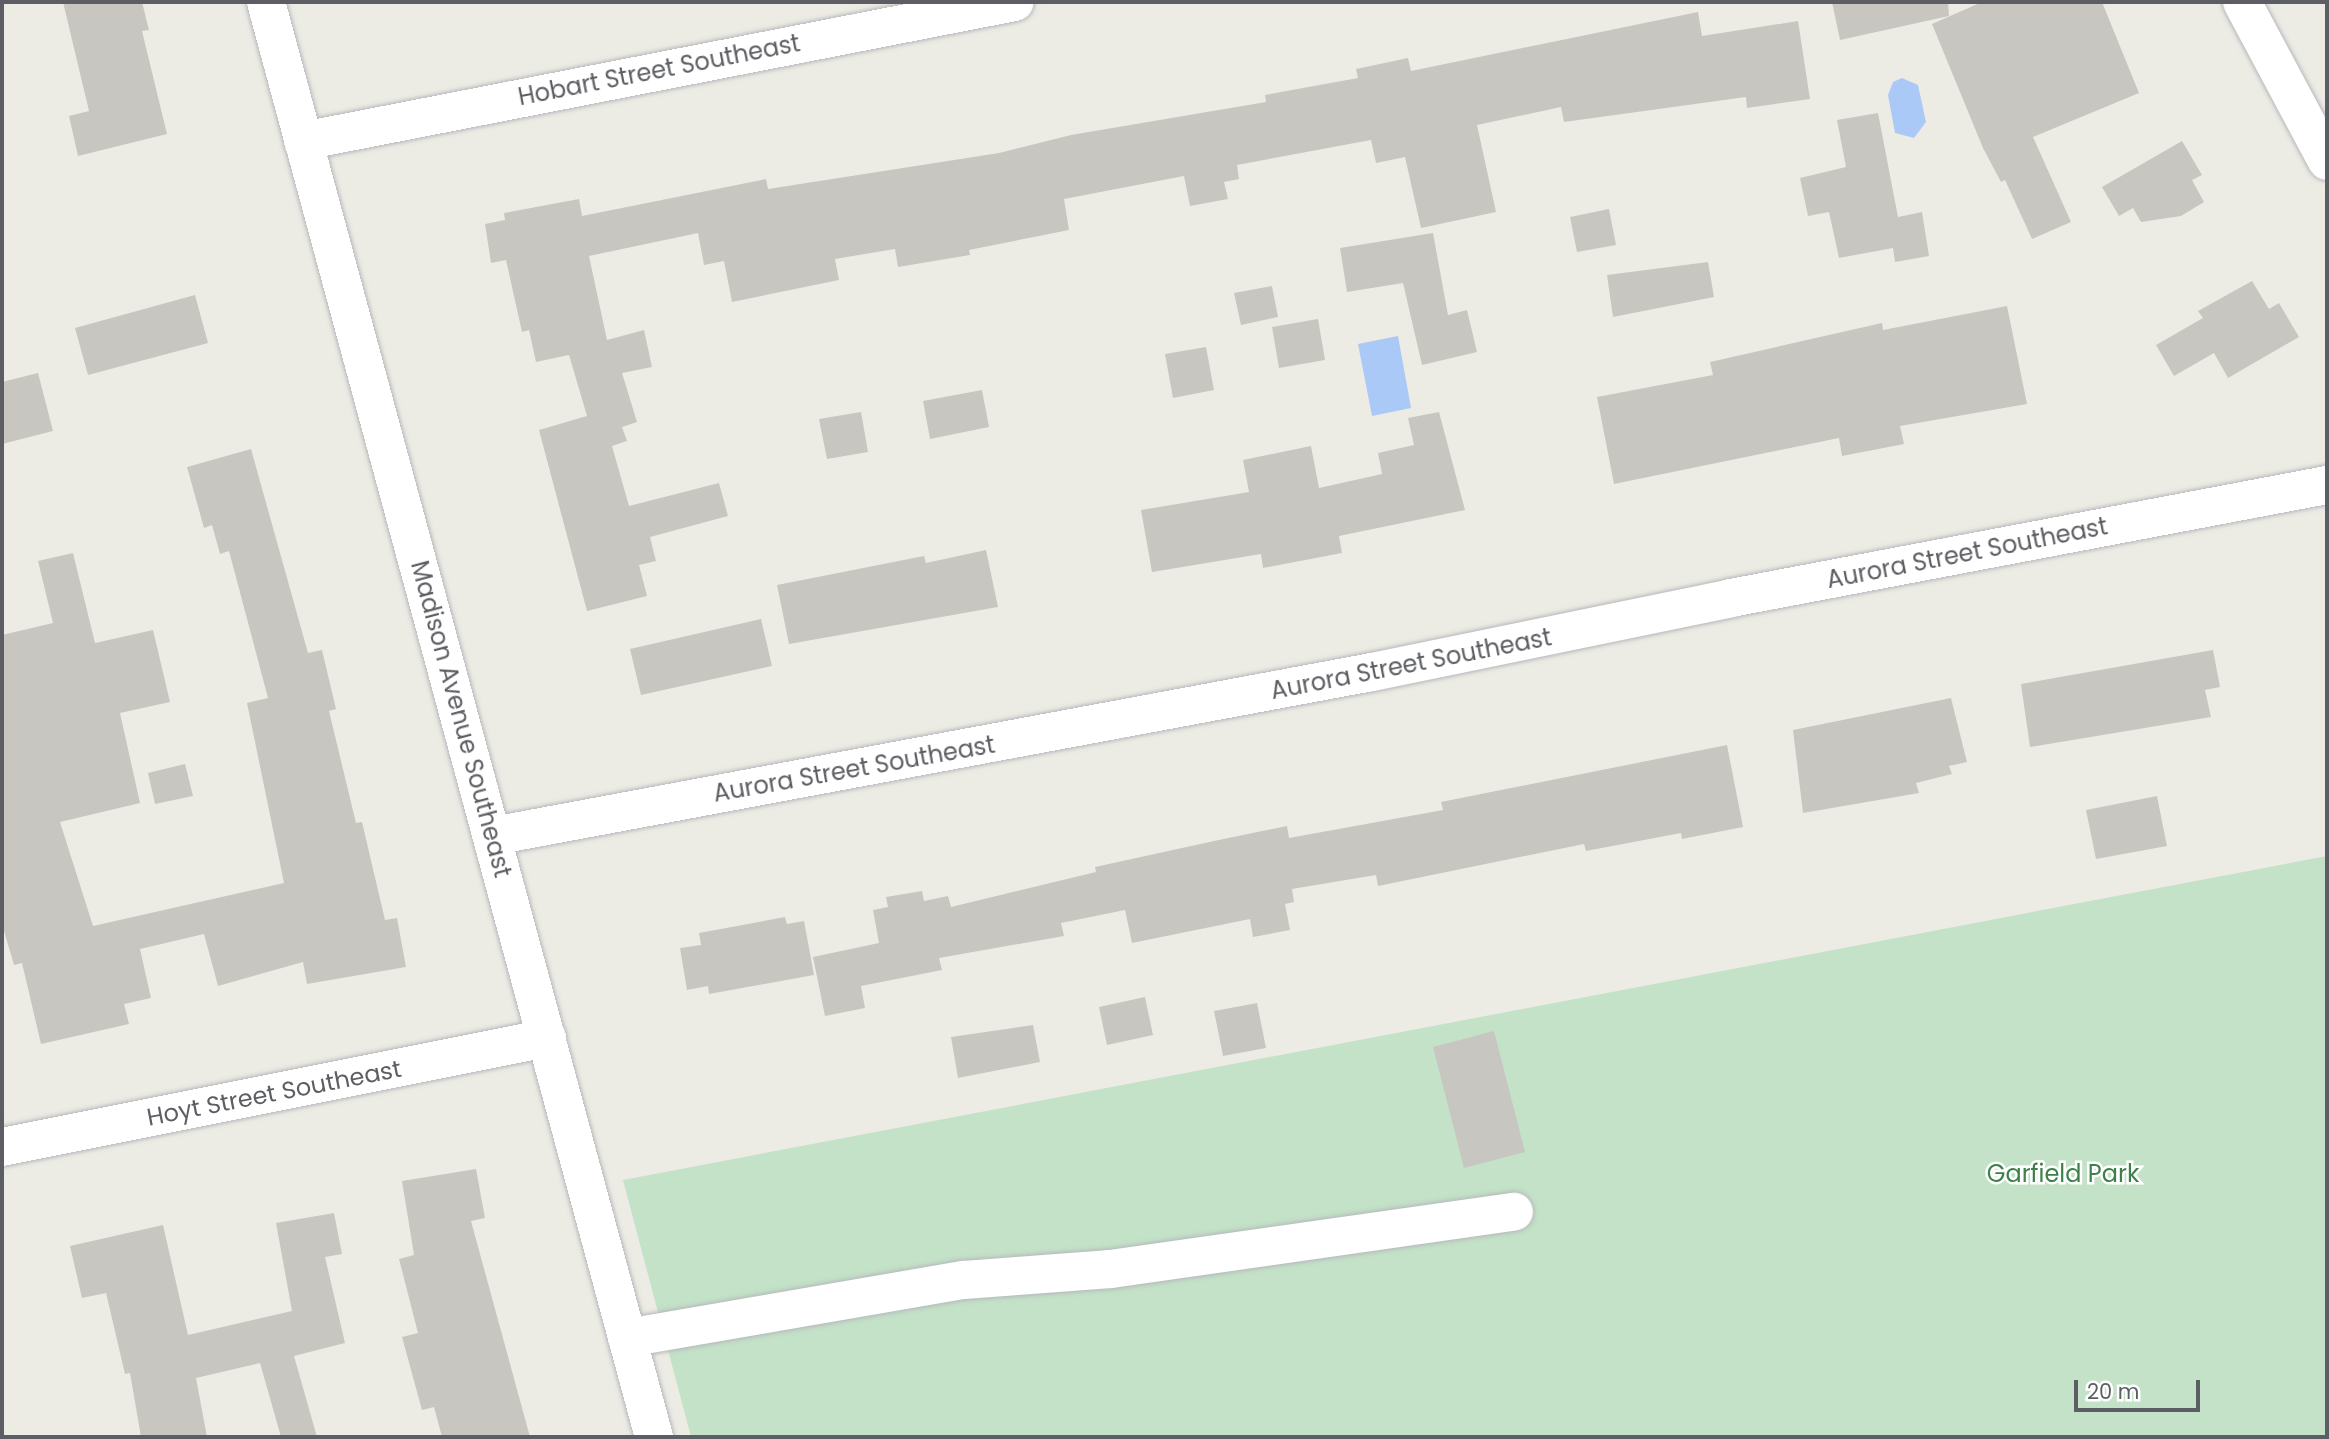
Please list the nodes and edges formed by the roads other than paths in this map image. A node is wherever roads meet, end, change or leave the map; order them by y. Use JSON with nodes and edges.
{"nodes":[{"id":1,"x":266,"y":2,"type":"edge"},
{"id":2,"x":1015,"y":2,"type":"edge"},
{"id":3,"x":2242,"y":2,"type":"edge"},
{"id":4,"x":303,"y":141,"type":"junction"},
{"id":5,"x":2327,"y":161,"type":"edge"},
{"id":6,"x":2327,"y":485,"type":"edge"},
{"id":7,"x":493,"y":836,"type":"junction"},
{"id":8,"x":547,"y":1038,"type":"junction"},
{"id":9,"x":2,"y":1147,"type":"edge"},
{"id":10,"x":1514,"y":1212,"type":"dead end"},
{"id":11,"x":627,"y":1338,"type":"junction"},
{"id":12,"x":654,"y":1437,"type":"edge"}],
"edges":[{"from":1,"to":4,"type":"street","name":"Madison Avenue Southeast"},
{"from":2,"to":4,"type":"street","name":"Hobart Street Southeast"},
{"from":3,"to":5,"type":"street"},
{"from":4,"to":7,"type":"street","name":"Madison Avenue Southeast"},
{"from":6,"to":7,"type":"street","name":"Aurora Street Southeast"},
{"from":7,"to":8,"type":"street","name":"Madison Avenue Southeast"},
{"from":8,"to":9,"type":"street","name":"Hoyt Street Southeast"},
{"from":8,"to":11,"type":"street","name":"Madison Avenue Southeast"},
{"from":10,"to":11,"type":"street"},
{"from":11,"to":12,"type":"street","name":"Madison Avenue Southeast"}]}
